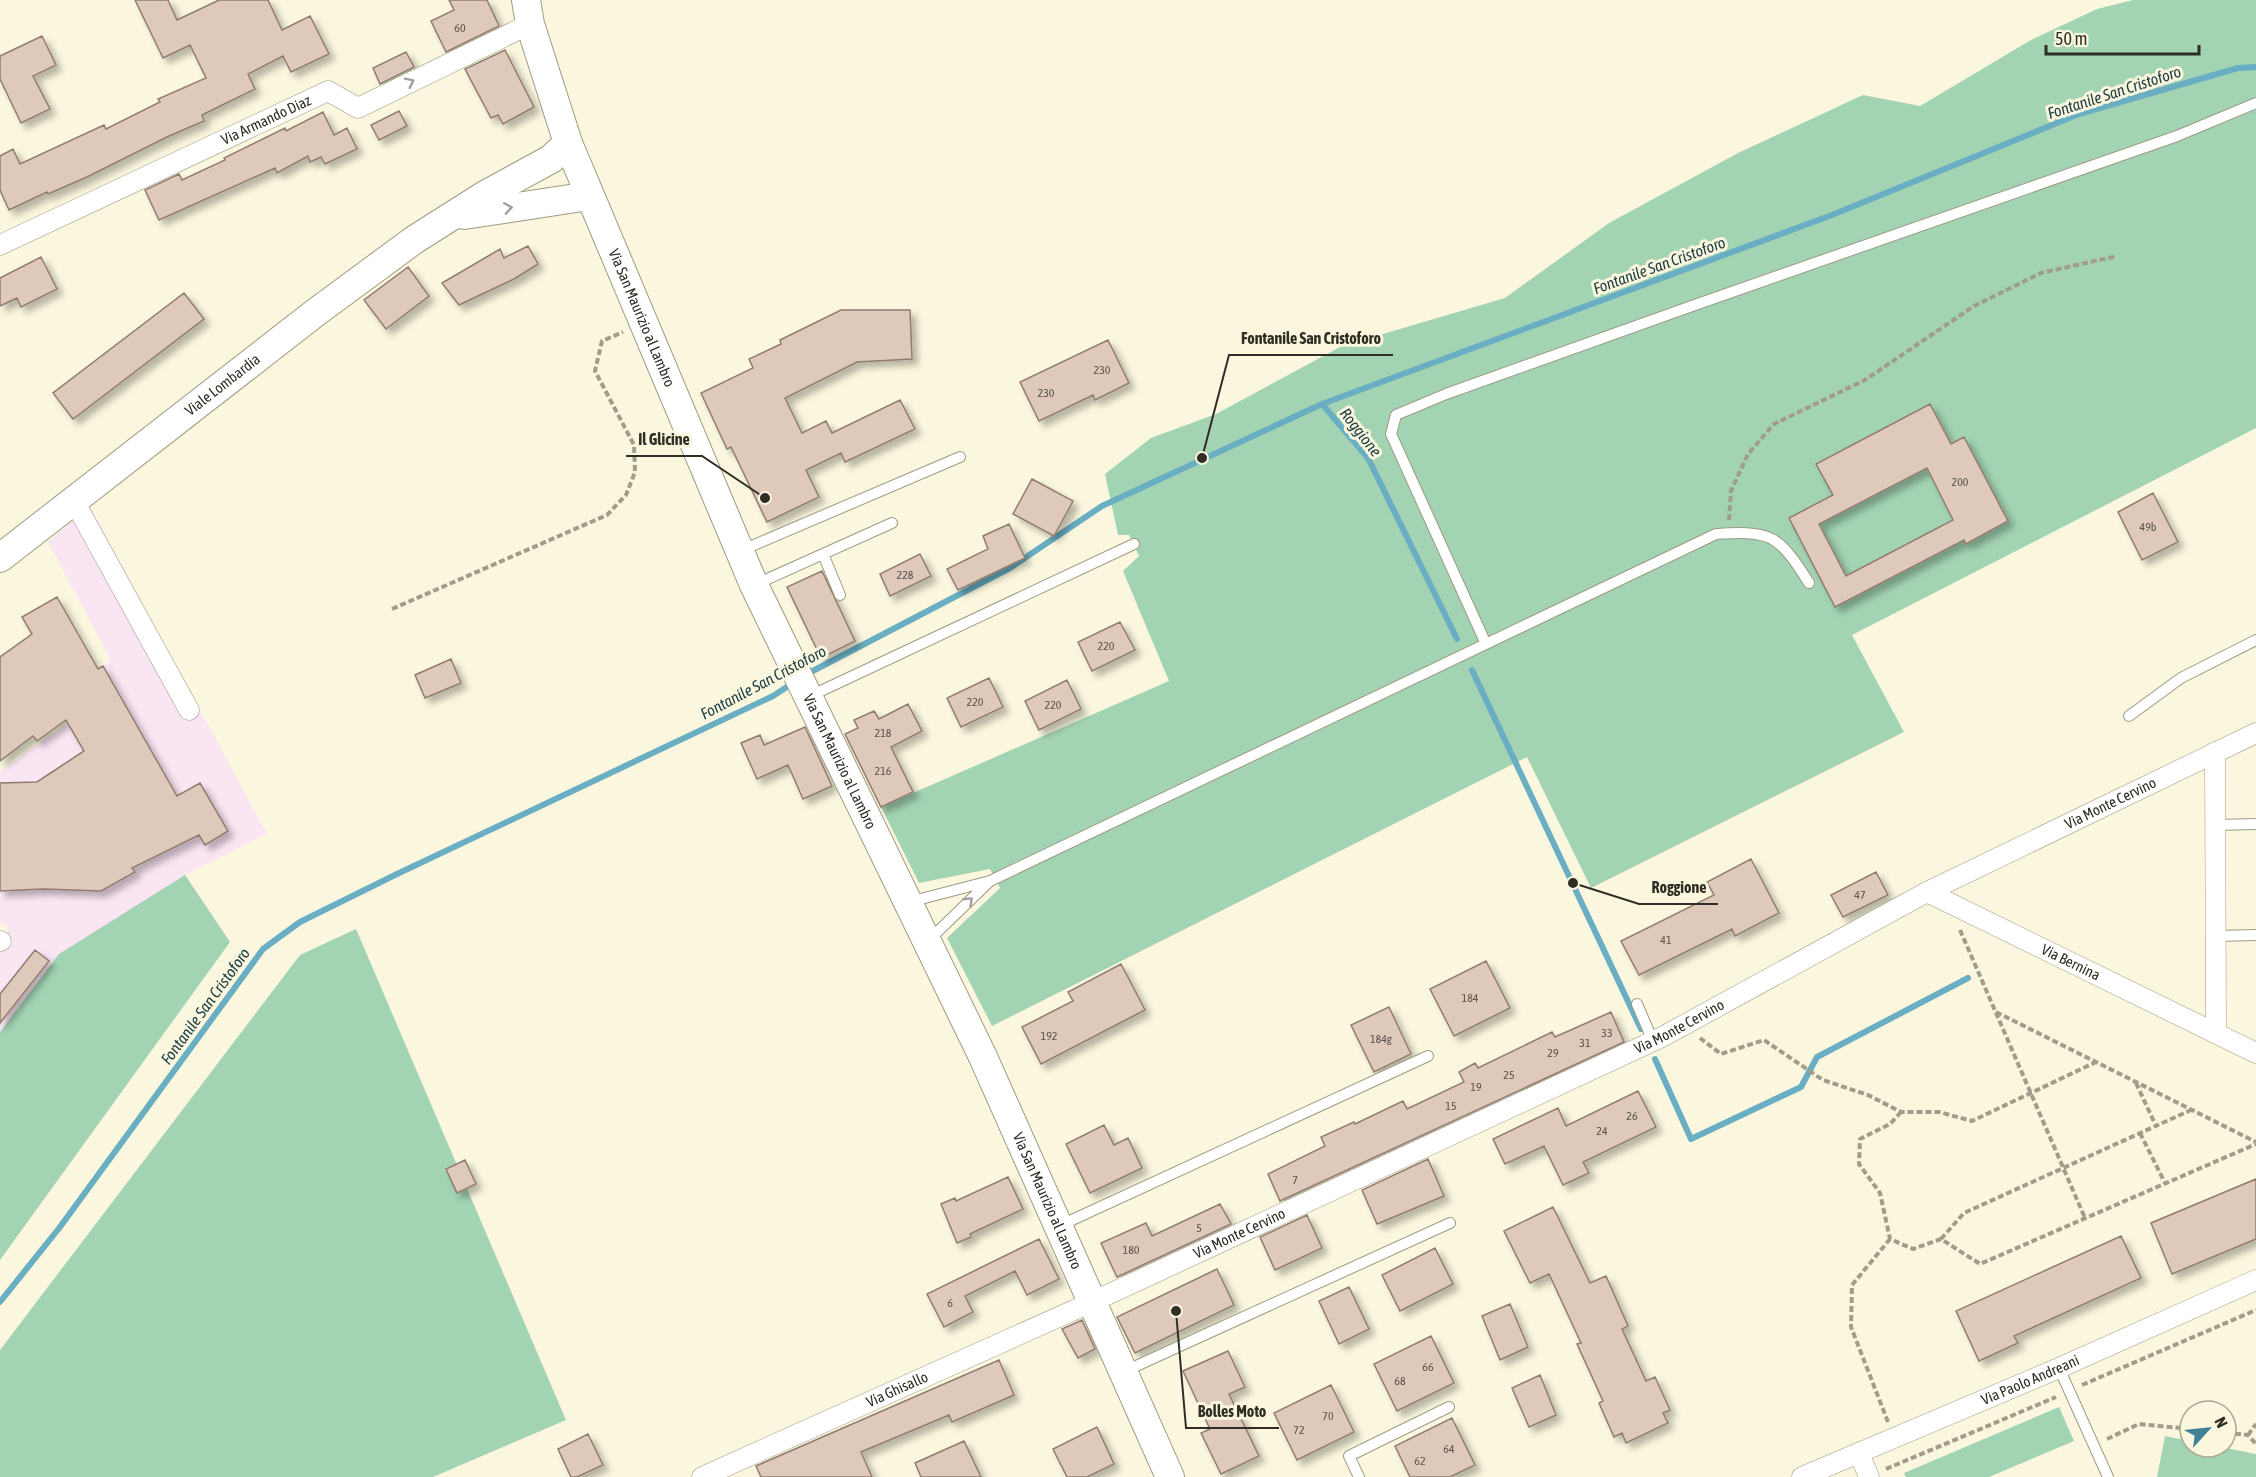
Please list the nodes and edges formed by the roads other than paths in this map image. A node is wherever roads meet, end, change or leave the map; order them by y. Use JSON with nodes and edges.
{"nodes":[{"id":1,"x":528,"y":12,"type":"edge"},
{"id":2,"x":2256,"y":103,"type":"edge"},
{"id":3,"x":568,"y":143,"type":"junction"},
{"id":4,"x":589,"y":196,"type":"junction"},
{"id":5,"x":450,"y":217,"type":"junction"},
{"id":6,"x":0,"y":245,"type":"edge"},
{"id":7,"x":960,"y":457,"type":"dead end"},
{"id":8,"x":74,"y":501,"type":"junction"},
{"id":9,"x":892,"y":523,"type":"dead end"},
{"id":10,"x":1134,"y":544,"type":"dead end"},
{"id":11,"x":739,"y":551,"type":"junction"},
{"id":12,"x":823,"y":554,"type":"junction"},
{"id":13,"x":0,"y":558,"type":"edge"},
{"id":14,"x":1809,"y":583,"type":"dead end"},
{"id":15,"x":754,"y":585,"type":"junction"},
{"id":16,"x":840,"y":594,"type":"dead end"},
{"id":17,"x":2256,"y":640,"type":"edge"},
{"id":18,"x":1486,"y":644,"type":"junction"},
{"id":19,"x":802,"y":684,"type":"junction"},
{"id":20,"x":189,"y":710,"type":"dead end"},
{"id":21,"x":2129,"y":716,"type":"dead end"},
{"id":22,"x":2256,"y":733,"type":"edge"},
{"id":23,"x":2215,"y":752,"type":"junction"},
{"id":24,"x":2256,"y":824,"type":"edge"},
{"id":25,"x":2215,"y":825,"type":"junction"},
{"id":26,"x":990,"y":881,"type":"junction"},
{"id":27,"x":1927,"y":892,"type":"junction"},
{"id":28,"x":908,"y":902,"type":"junction"},
{"id":29,"x":2256,"y":935,"type":"edge"},
{"id":30,"x":2216,"y":936,"type":"junction"},
{"id":31,"x":927,"y":942,"type":"junction"},
{"id":32,"x":1637,"y":1004,"type":"dead end"},
{"id":33,"x":2216,"y":1033,"type":"junction"},
{"id":34,"x":1657,"y":1039,"type":"junction"},
{"id":35,"x":2256,"y":1053,"type":"edge"},
{"id":36,"x":1428,"y":1056,"type":"dead end"},
{"id":37,"x":1450,"y":1223,"type":"dead end"},
{"id":38,"x":1059,"y":1226,"type":"junction"},
{"id":39,"x":2256,"y":1280,"type":"edge"},
{"id":40,"x":1092,"y":1302,"type":"junction"},
{"id":41,"x":2059,"y":1368,"type":"junction"},
{"id":42,"x":1123,"y":1372,"type":"junction"},
{"id":43,"x":1449,"y":1407,"type":"dead end"},
{"id":44,"x":1859,"y":1453,"type":"junction"},
{"id":45,"x":702,"y":1477,"type":"edge"},
{"id":46,"x":1170,"y":1477,"type":"edge"},
{"id":47,"x":1359,"y":1477,"type":"edge"},
{"id":48,"x":1802,"y":1477,"type":"edge"},
{"id":49,"x":1869,"y":1477,"type":"edge"},
{"id":50,"x":2108,"y":1477,"type":"edge"}],
"edges":[{"from":1,"to":3,"type":"main road","name":"Via San Maurizio al Lambro"},
{"from":6,"to":1,"type":"street","name":"Via Armando Diaz","one_way":true},
{"from":2,"to":18,"type":"lane"},
{"from":3,"to":4,"type":"main road","name":"Via San Maurizio al Lambro"},
{"from":3,"to":5,"type":"main road","name":"Viale Lombardia"},
{"from":5,"to":4,"type":"main road","name":"Viale Lombardia","one_way":true},
{"from":4,"to":11,"type":"main road","name":"Via San Maurizio al Lambro"},
{"from":5,"to":8,"type":"main road","name":"Viale Lombardia"},
{"from":7,"to":11,"type":"lane"},
{"from":8,"to":13,"type":"main road","name":"Viale Lombardia"},
{"from":8,"to":20,"type":"street"},
{"from":9,"to":12,"type":"lane"},
{"from":10,"to":19,"type":"lane"},
{"from":11,"to":15,"type":"main road","name":"Via San Maurizio al Lambro"},
{"from":12,"to":15,"type":"lane"},
{"from":12,"to":16,"type":"lane"},
{"from":14,"to":18,"type":"lane"},
{"from":15,"to":19,"type":"main road","name":"Via San Maurizio al Lambro"},
{"from":17,"to":21,"type":"lane"},
{"from":18,"to":26,"type":"lane"},
{"from":19,"to":28,"type":"main road","name":"Via San Maurizio al Lambro"},
{"from":22,"to":23,"type":"street","name":"Via Monte Cervino"},
{"from":23,"to":25,"type":"street"},
{"from":23,"to":27,"type":"street","name":"Via Monte Cervino"},
{"from":24,"to":25,"type":"lane"},
{"from":25,"to":30,"type":"street"},
{"from":26,"to":28,"type":"lane"},
{"from":31,"to":26,"type":"lane","one_way":true},
{"from":27,"to":33,"type":"street","name":"Via Bernina"},
{"from":27,"to":34,"type":"street","name":"Via Monte Cervino"},
{"from":28,"to":31,"type":"main road","name":"Via San Maurizio al Lambro"},
{"from":29,"to":30,"type":"lane"},
{"from":30,"to":33,"type":"street"},
{"from":31,"to":38,"type":"main road","name":"Via San Maurizio al Lambro"},
{"from":32,"to":34,"type":"lane"},
{"from":33,"to":35,"type":"street","name":"Via Bernina"},
{"from":34,"to":40,"type":"street","name":"Via Monte Cervino"},
{"from":36,"to":38,"type":"lane"},
{"from":37,"to":42,"type":"lane"},
{"from":38,"to":40,"type":"main road","name":"Via San Maurizio al Lambro"},
{"from":39,"to":41,"type":"street","name":"Via Paolo Andreani"},
{"from":40,"to":42,"type":"main road","name":"Via San Maurizio al Lambro"},
{"from":40,"to":45,"type":"street","name":"Via Ghisallo"},
{"from":41,"to":44,"type":"street","name":"Via Paolo Andreani"},
{"from":41,"to":50,"type":"lane"},
{"from":42,"to":46,"type":"main road","name":"Via San Maurizio al Lambro"},
{"from":43,"to":47,"type":"lane"},
{"from":44,"to":48,"type":"street","name":"Via Paolo Andreani"},
{"from":44,"to":49,"type":"street"}]}
